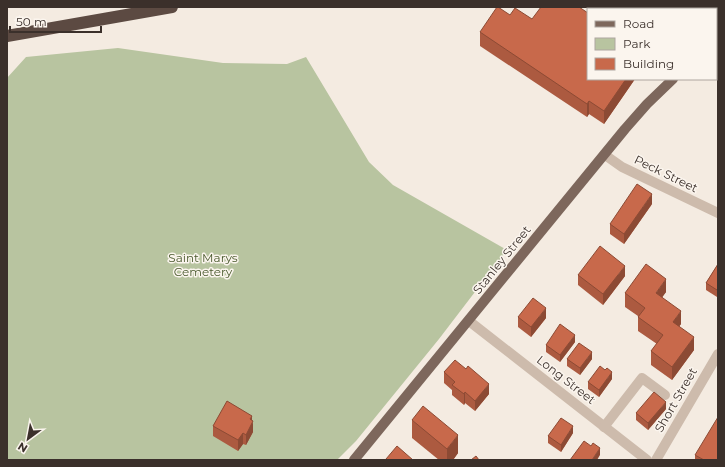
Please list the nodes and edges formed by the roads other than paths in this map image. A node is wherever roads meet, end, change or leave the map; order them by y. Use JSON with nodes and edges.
{"nodes":[{"id":1,"x":172,"y":7,"type":"edge"},
{"id":2,"x":7,"y":36,"type":"edge"},
{"id":3,"x":672,"y":80,"type":"edge"},
{"id":4,"x":605,"y":155,"type":"junction"},
{"id":5,"x":718,"y":213,"type":"edge"},
{"id":6,"x":469,"y":321,"type":"junction"},
{"id":7,"x":718,"y":354,"type":"edge"},
{"id":8,"x":665,"y":395,"type":"dead end"},
{"id":9,"x":604,"y":427,"type":"junction"},
{"id":10,"x":354,"y":460,"type":"edge"},
{"id":11,"x":647,"y":460,"type":"edge"},
{"id":12,"x":656,"y":460,"type":"edge"}],
"edges":[{"from":1,"to":2,"type":"highway"},
{"from":3,"to":4,"type":"main road","name":"Stanley Street"},
{"from":4,"to":5,"type":"street","name":"Peck Street"},
{"from":4,"to":6,"type":"main road","name":"Stanley Street"},
{"from":6,"to":9,"type":"street","name":"Long Street"},
{"from":6,"to":10,"type":"main road","name":"Stanley Street"},
{"from":7,"to":12,"type":"street","name":"Short Street"},
{"from":8,"to":9,"type":"street"},
{"from":9,"to":11,"type":"street","name":"Long Street"}]}
